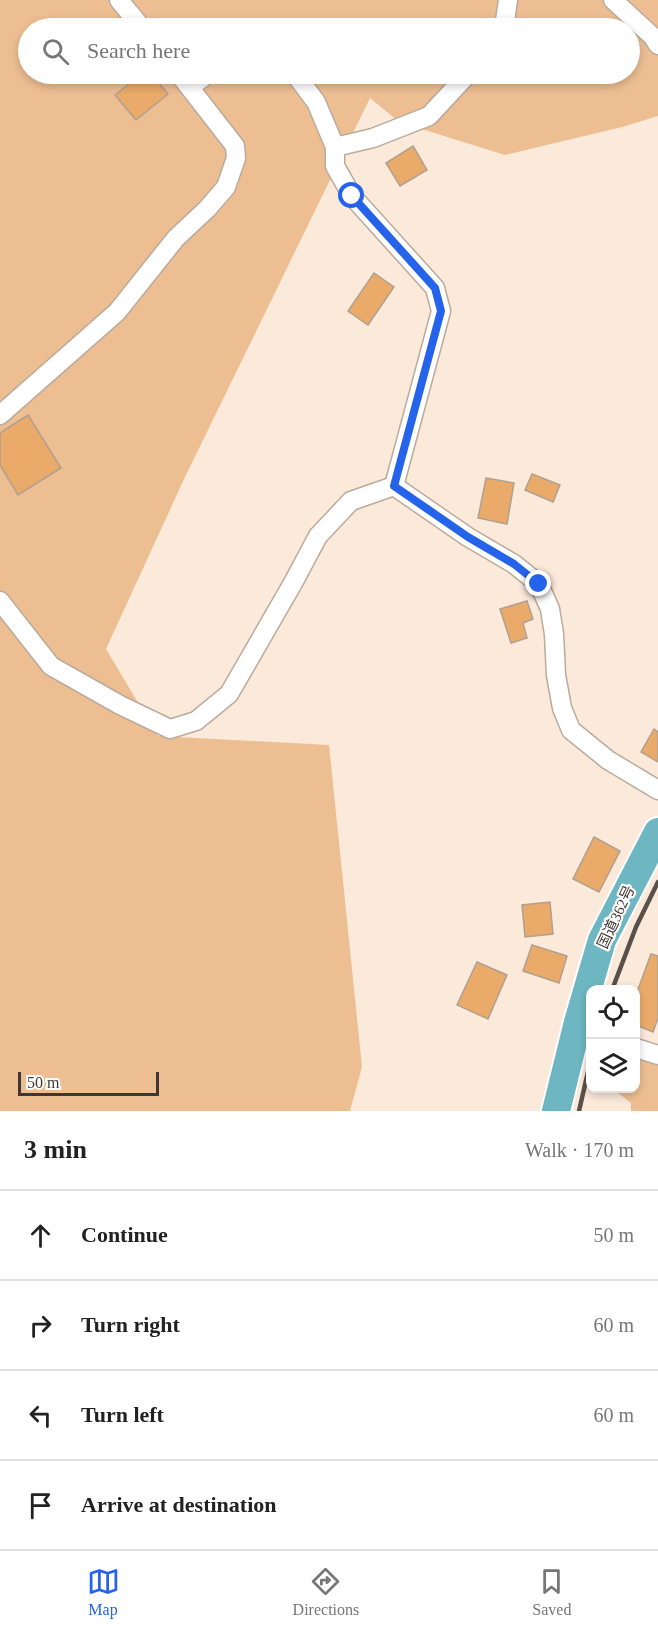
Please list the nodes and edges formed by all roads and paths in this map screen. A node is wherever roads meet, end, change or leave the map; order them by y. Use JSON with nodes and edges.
{"nodes":[{"id":1,"x":119,"y":0,"type":"edge"},
{"id":2,"x":508,"y":0,"type":"edge"},
{"id":3,"x":613,"y":0,"type":"edge"},
{"id":4,"x":134,"y":18,"type":"edge"},
{"id":5,"x":505,"y":18,"type":"edge"},
{"id":6,"x":632,"y":18,"type":"edge"},
{"id":7,"x":640,"y":25,"type":"edge"},
{"id":8,"x":658,"y":45,"type":"edge"},
{"id":9,"x":187,"y":84,"type":"edge"},
{"id":10,"x":302,"y":84,"type":"edge"},
{"id":11,"x":459,"y":84,"type":"edge"},
{"id":12,"x":335,"y":147,"type":"junction"},
{"id":13,"x":0,"y":415,"type":"edge"},
{"id":14,"x":394,"y":486,"type":"junction"},
{"id":15,"x":0,"y":602,"type":"edge"},
{"id":16,"x":658,"y":790,"type":"edge"},
{"id":17,"x":658,"y":832,"type":"edge"},
{"id":18,"x":584,"y":1026,"type":"edge"},
{"id":19,"x":640,"y":1049,"type":"edge"},
{"id":20,"x":657,"y":1054,"type":"edge"},
{"id":21,"x":556,"y":1111,"type":"edge"}],
"edges":[{"from":1,"to":4,"type":"street"},
{"from":2,"to":5,"type":"street"},
{"from":3,"to":6,"type":"street"},
{"from":7,"to":8,"type":"street"},
{"from":9,"to":13,"type":"street"},
{"from":10,"to":12,"type":"street"},
{"from":11,"to":12,"type":"street"},
{"from":12,"to":14,"type":"street"},
{"from":14,"to":15,"type":"street"},
{"from":14,"to":16,"type":"street"},
{"from":17,"to":18,"type":"highway","name":"国道362号"},
{"from":18,"to":21,"type":"highway","name":"国道362号"},
{"from":19,"to":20,"type":"street"}]}
